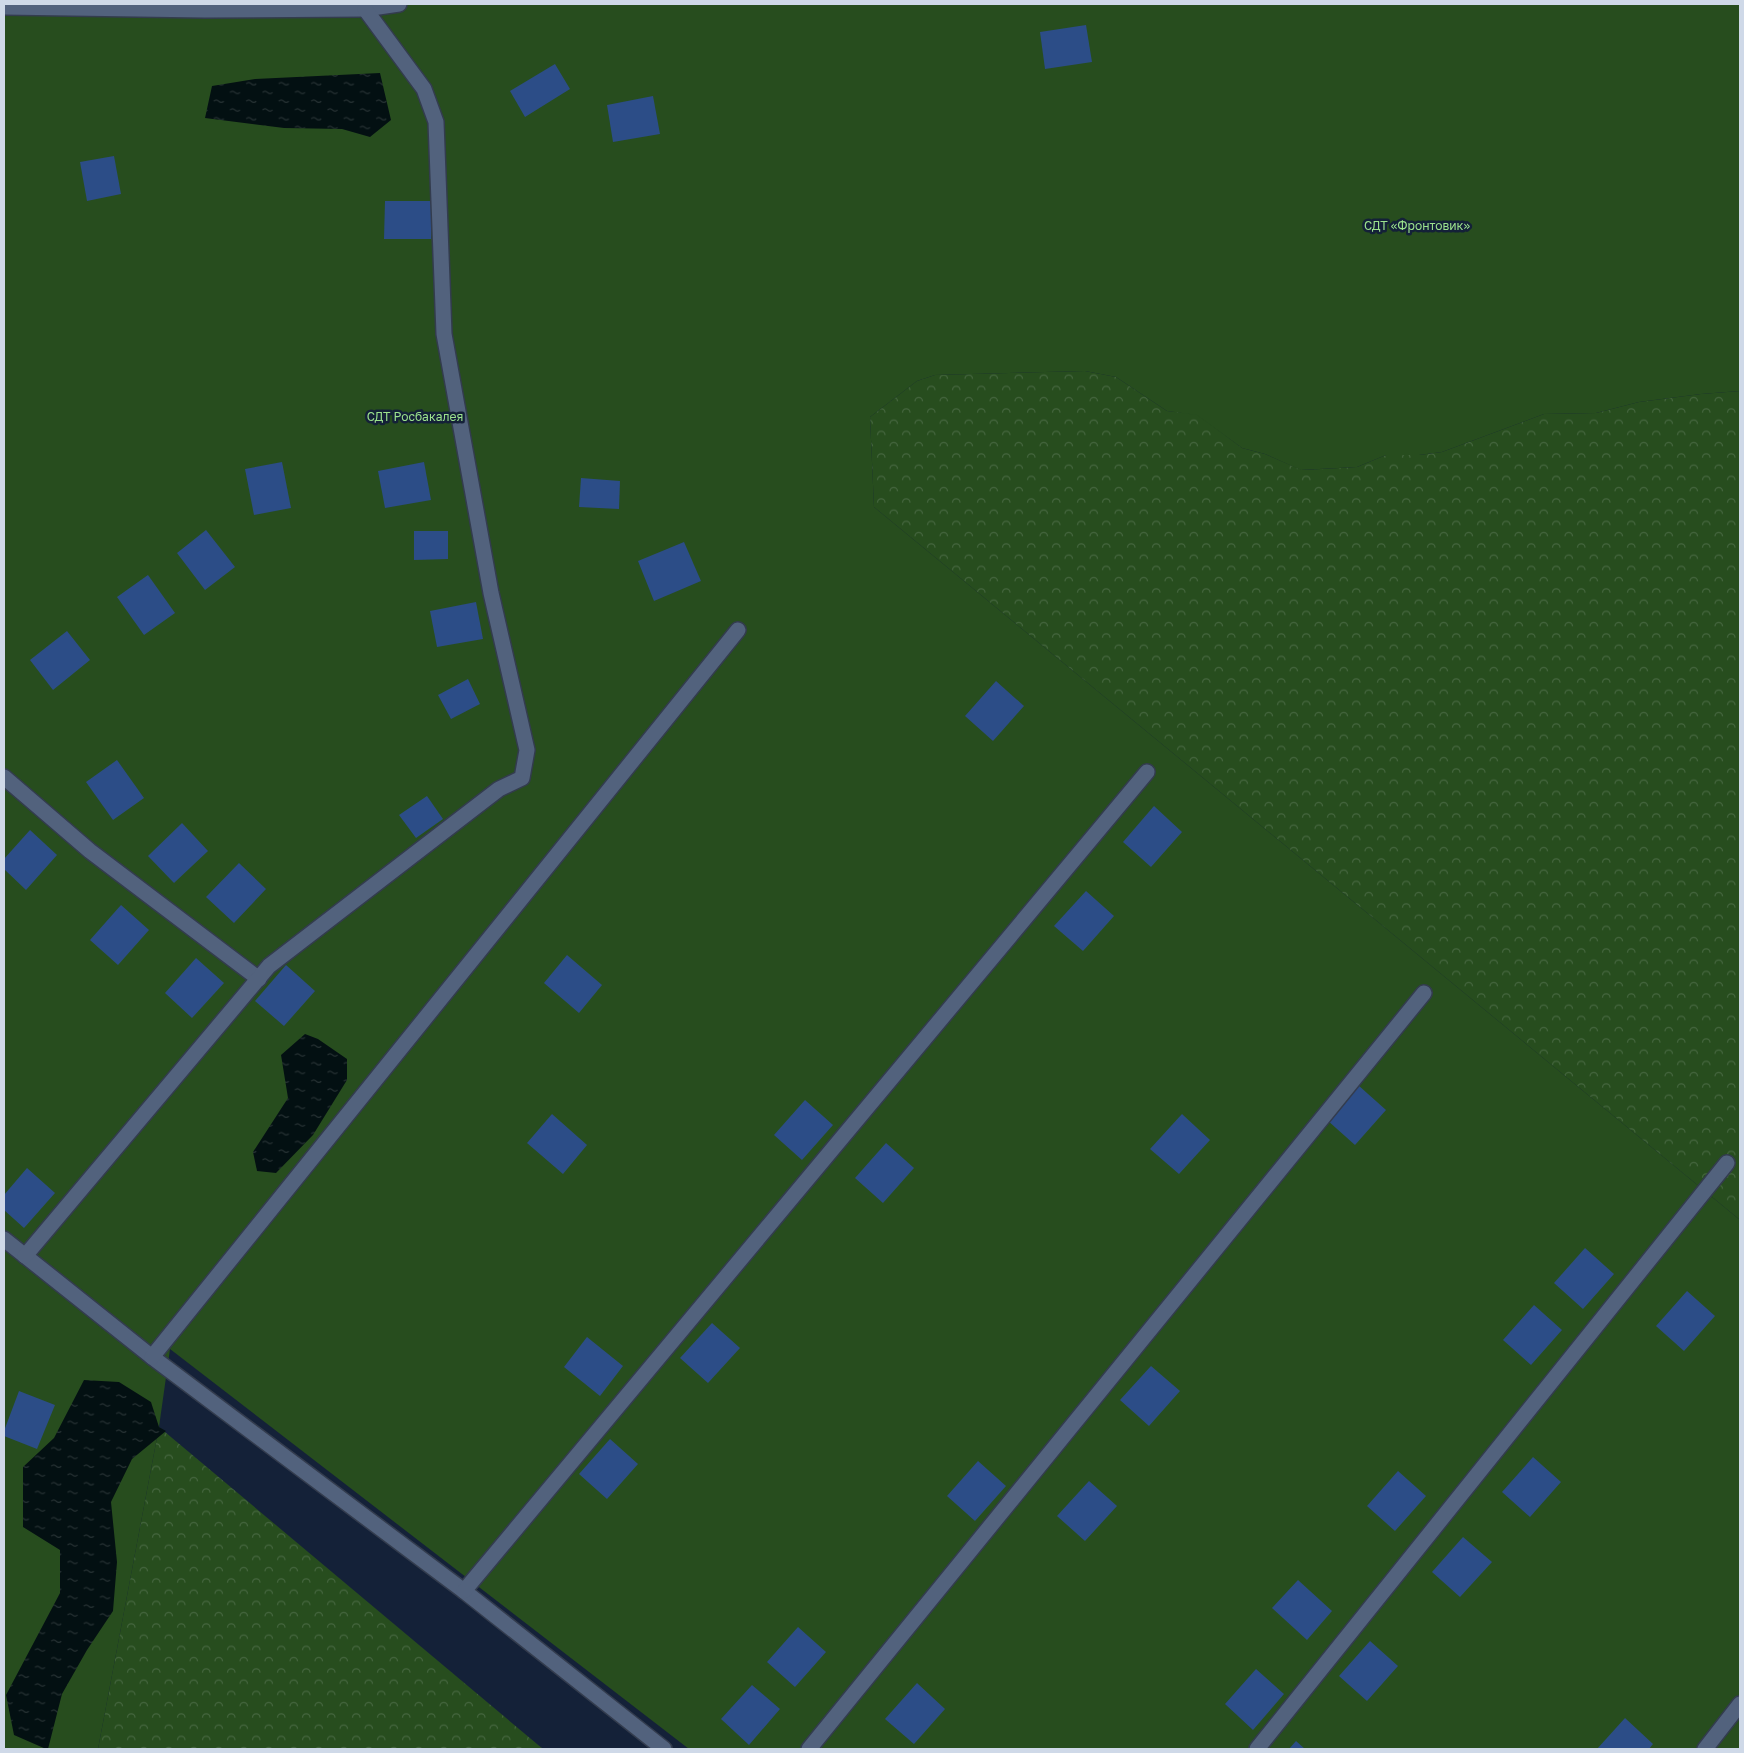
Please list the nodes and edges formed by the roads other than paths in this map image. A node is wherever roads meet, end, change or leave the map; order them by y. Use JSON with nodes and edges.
{"nodes":[{"id":1,"x":399,"y":4,"type":"edge"},
{"id":2,"x":4,"y":7,"type":"edge"},
{"id":3,"x":365,"y":9,"type":"junction"},
{"id":4,"x":738,"y":630,"type":"dead end"},
{"id":5,"x":1147,"y":772,"type":"dead end"},
{"id":6,"x":4,"y":777,"type":"edge"},
{"id":7,"x":259,"y":979,"type":"junction"},
{"id":8,"x":1424,"y":993,"type":"dead end"},
{"id":9,"x":1727,"y":1163,"type":"dead end"},
{"id":10,"x":4,"y":1239,"type":"edge"},
{"id":11,"x":25,"y":1256,"type":"junction"},
{"id":12,"x":152,"y":1357,"type":"junction"},
{"id":13,"x":464,"y":1591,"type":"junction"},
{"id":14,"x":1740,"y":1704,"type":"edge"},
{"id":15,"x":664,"y":1749,"type":"edge"},
{"id":16,"x":810,"y":1749,"type":"edge"},
{"id":17,"x":1256,"y":1749,"type":"edge"},
{"id":18,"x":1705,"y":1749,"type":"edge"}],
"edges":[{"from":1,"to":3,"type":"lane"},
{"from":2,"to":3,"type":"lane"},
{"from":3,"to":7,"type":"lane"},
{"from":4,"to":12,"type":"lane"},
{"from":5,"to":13,"type":"lane"},
{"from":6,"to":7,"type":"lane"},
{"from":7,"to":11,"type":"lane"},
{"from":8,"to":16,"type":"lane"},
{"from":9,"to":17,"type":"lane"},
{"from":10,"to":11,"type":"lane"},
{"from":11,"to":12,"type":"lane"},
{"from":12,"to":13,"type":"lane"},
{"from":13,"to":15,"type":"lane"},
{"from":14,"to":18,"type":"lane"}]}
